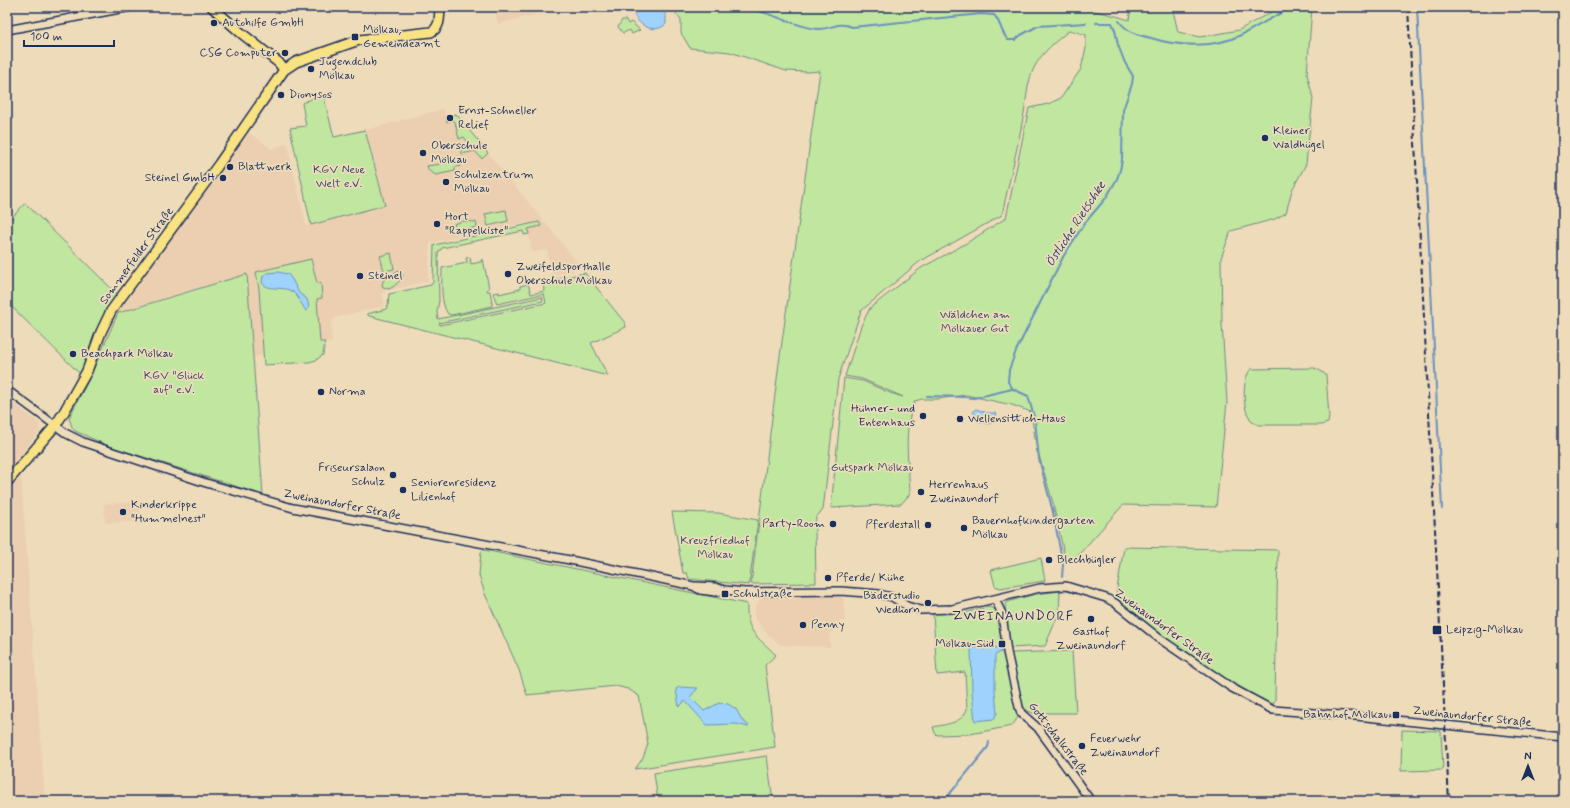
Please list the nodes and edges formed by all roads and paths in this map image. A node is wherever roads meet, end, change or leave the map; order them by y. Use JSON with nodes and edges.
{"nodes":[{"id":1,"x":131,"y":7,"type":"edge"},
{"id":2,"x":212,"y":7,"type":"edge"},
{"id":3,"x":440,"y":7,"type":"edge"},
{"id":4,"x":7,"y":30,"type":"edge"},
{"id":5,"x":284,"y":70,"type":"junction"},
{"id":6,"x":7,"y":390,"type":"edge"},
{"id":7,"x":55,"y":426,"type":"junction"},
{"id":8,"x":7,"y":482,"type":"edge"},
{"id":9,"x":995,"y":599,"type":"junction"},
{"id":10,"x":1563,"y":737,"type":"edge"},
{"id":11,"x":1086,"y":799,"type":"edge"}],
"edges":[{"from":1,"to":4,"type":"street"},
{"from":2,"to":5,"type":"main road"},
{"from":3,"to":5,"type":"main road"},
{"from":5,"to":7,"type":"main road","name":"Sommerfelder Straße"},
{"from":6,"to":7,"type":"street","name":"Zweinaundorfer Straße"},
{"from":7,"to":8,"type":"main road","name":"Sommerfelder Straße"},
{"from":7,"to":9,"type":"street","name":"Zweinaundorfer Straße"},
{"from":9,"to":10,"type":"street","name":"Zweinaundorfer Straße"},
{"from":9,"to":11,"type":"street","name":"Gottschalkstraße"}]}
